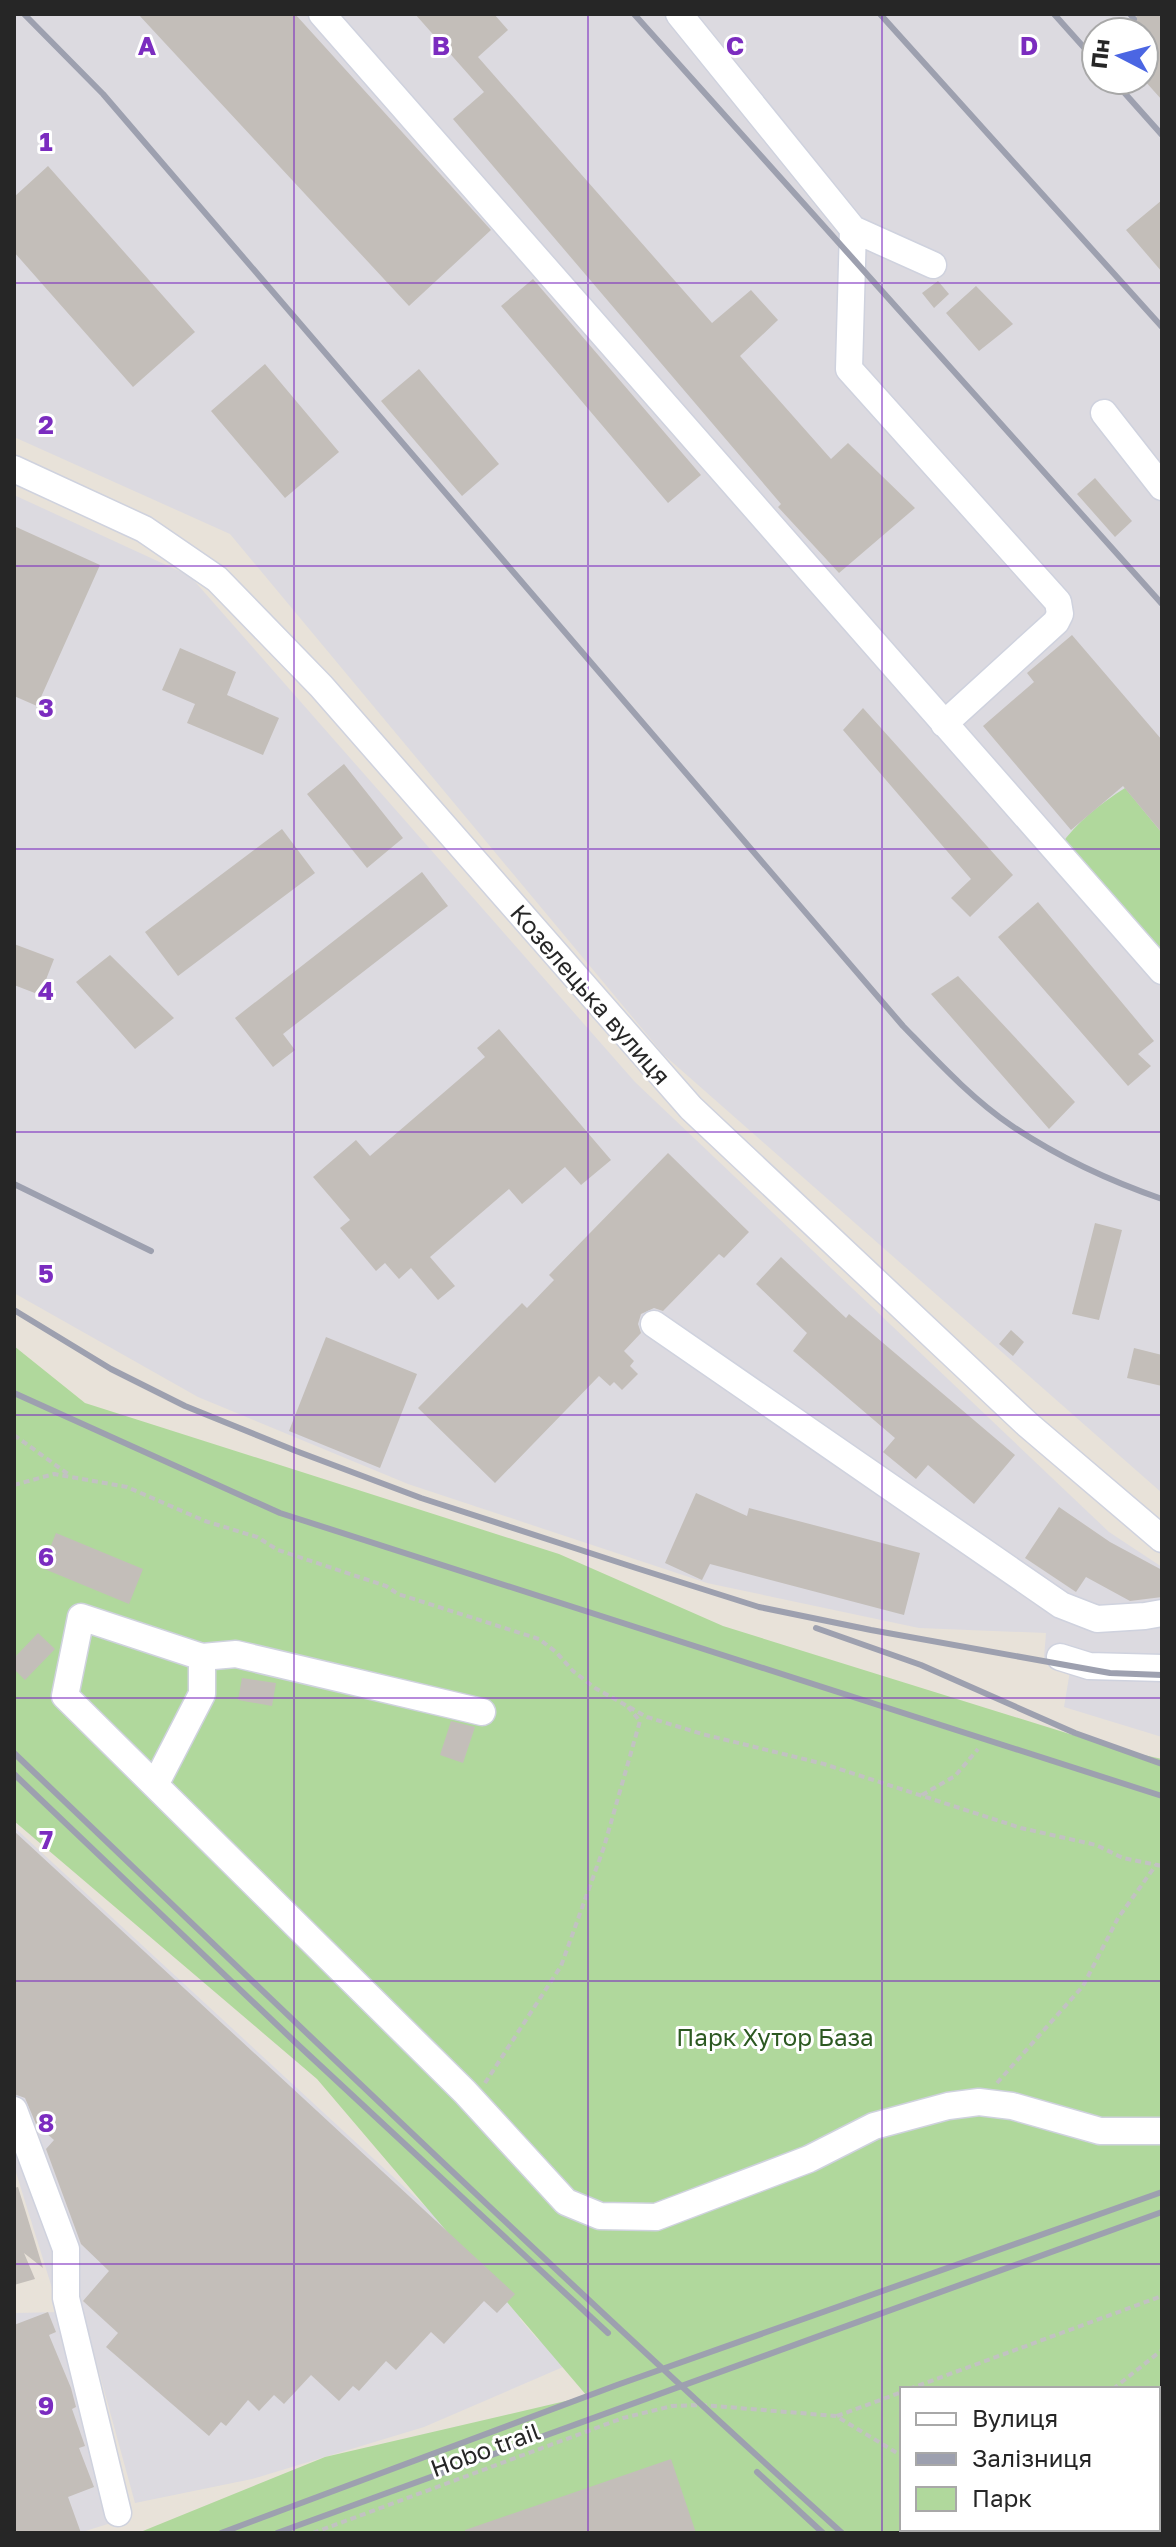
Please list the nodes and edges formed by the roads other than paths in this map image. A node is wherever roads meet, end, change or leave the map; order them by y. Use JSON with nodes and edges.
{"nodes":[{"id":1,"x":322,"y":14,"type":"edge"},
{"id":2,"x":679,"y":14,"type":"edge"},
{"id":3,"x":853,"y":229,"type":"junction"},
{"id":4,"x":933,"y":265,"type":"dead end"},
{"id":5,"x":1104,"y":413,"type":"dead end"},
{"id":6,"x":14,"y":469,"type":"edge"},
{"id":7,"x":1162,"y":487,"type":"edge"},
{"id":8,"x":944,"y":724,"type":"junction"},
{"id":9,"x":1162,"y":971,"type":"edge"},
{"id":10,"x":654,"y":1324,"type":"dead end"},
{"id":11,"x":1162,"y":1539,"type":"edge"},
{"id":12,"x":1162,"y":1613,"type":"edge"},
{"id":13,"x":202,"y":1657,"type":"junction"},
{"id":14,"x":1060,"y":1657,"type":"dead end"},
{"id":15,"x":1162,"y":1668,"type":"edge"},
{"id":16,"x":482,"y":1712,"type":"dead end"},
{"id":17,"x":155,"y":1785,"type":"junction"},
{"id":18,"x":14,"y":2110,"type":"edge"},
{"id":19,"x":1162,"y":2131,"type":"edge"},
{"id":20,"x":118,"y":2513,"type":"dead end"}],
"edges":[{"from":1,"to":8,"type":"street"},
{"from":2,"to":3,"type":"street"},
{"from":3,"to":4,"type":"street"},
{"from":3,"to":8,"type":"street"},
{"from":5,"to":7,"type":"street"},
{"from":6,"to":11,"type":"street","name":"Козелецька вулиця"},
{"from":8,"to":9,"type":"street"},
{"from":10,"to":12,"type":"street"},
{"from":13,"to":16,"type":"street"},
{"from":13,"to":17,"type":"street"},
{"from":13,"to":17,"type":"street"},
{"from":14,"to":15,"type":"street"},
{"from":17,"to":19,"type":"street"},
{"from":18,"to":20,"type":"street"}]}
